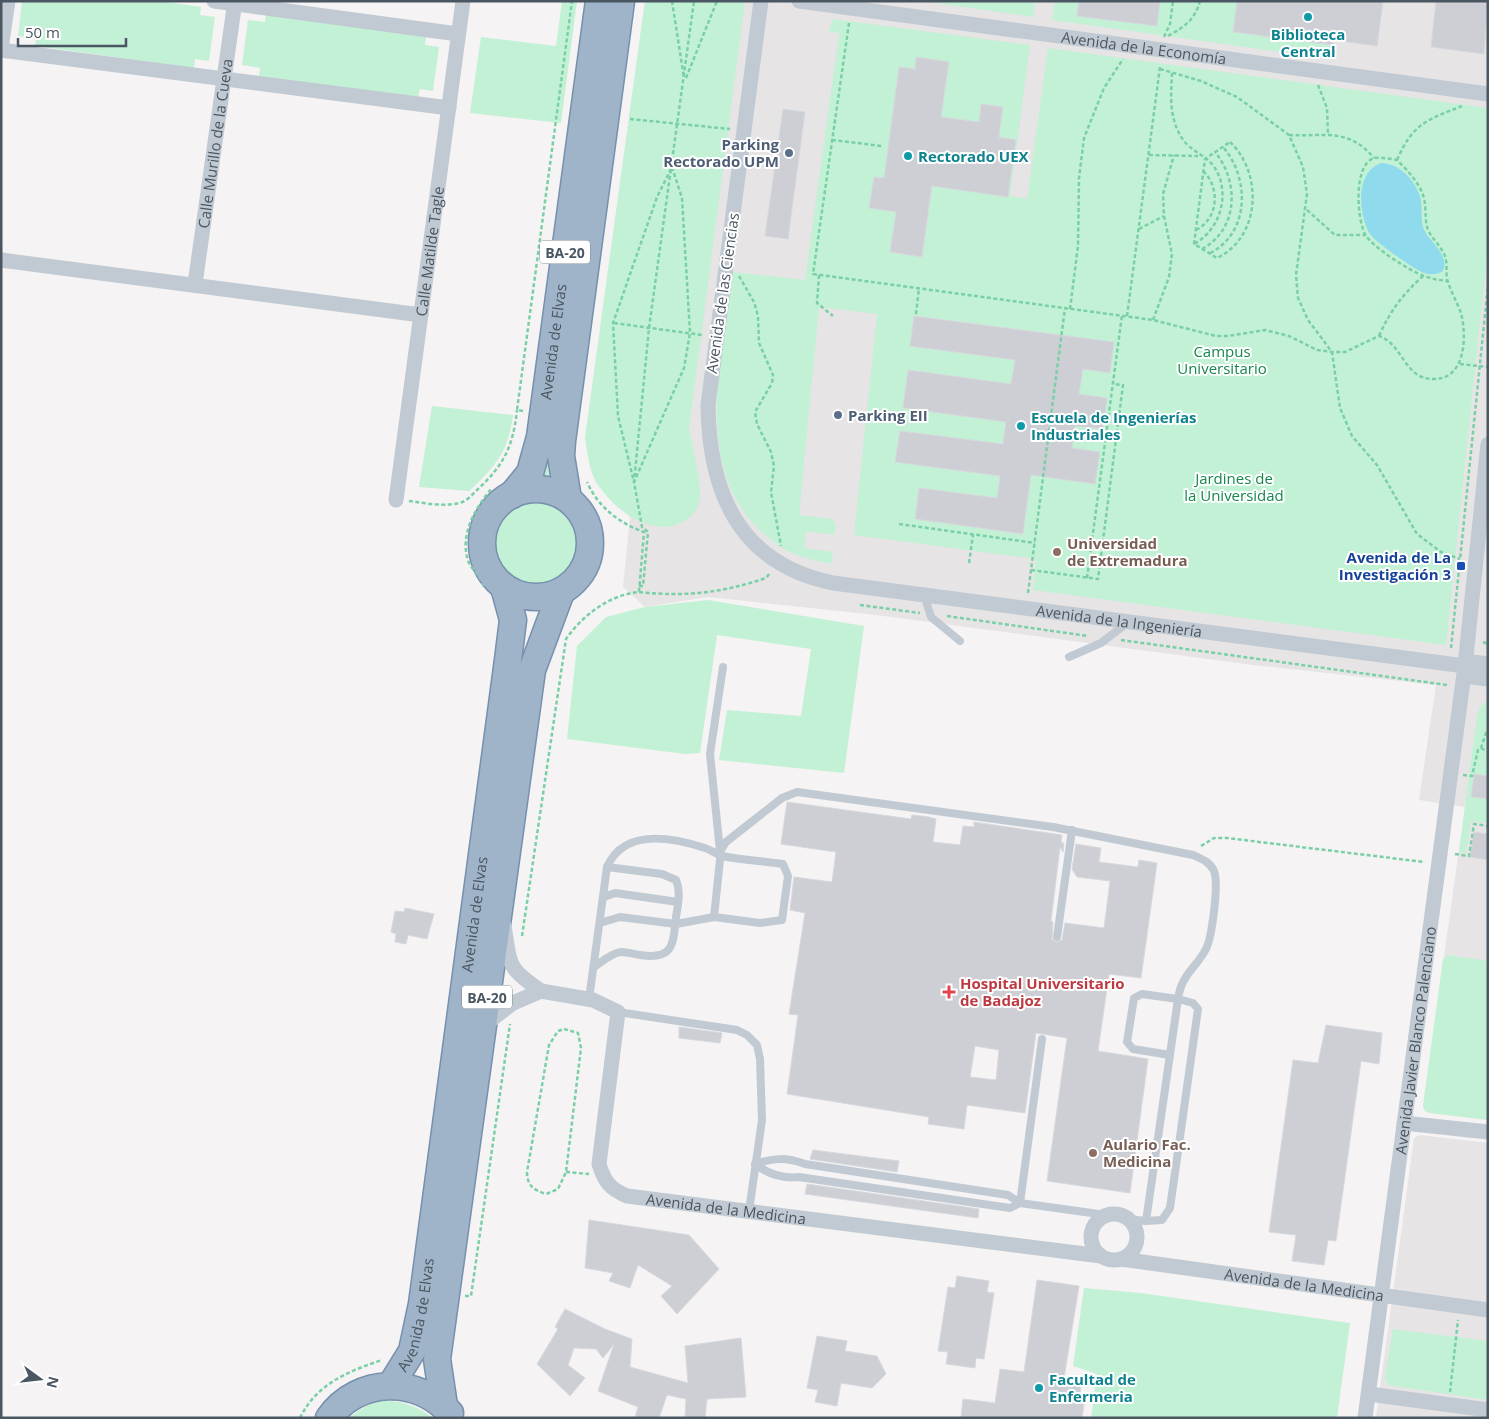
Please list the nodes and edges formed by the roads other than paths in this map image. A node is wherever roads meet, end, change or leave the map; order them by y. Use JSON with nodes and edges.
{"nodes":[{"id":1,"x":8,"y":1,"type":"edge"},
{"id":2,"x":214,"y":1,"type":"edge"},
{"id":3,"x":463,"y":1,"type":"edge"},
{"id":4,"x":599,"y":1,"type":"edge"},
{"id":5,"x":621,"y":1,"type":"edge"},
{"id":6,"x":761,"y":1,"type":"edge"},
{"id":7,"x":799,"y":1,"type":"edge"},
{"id":8,"x":235,"y":3,"type":"edge"},
{"id":9,"x":458,"y":34,"type":"junction"},
{"id":10,"x":1,"y":49,"type":"edge"},
{"id":11,"x":224,"y":79,"type":"junction"},
{"id":12,"x":1488,"y":94,"type":"edge"},
{"id":13,"x":449,"y":108,"type":"junction"},
{"id":14,"x":1,"y":260,"type":"edge"},
{"id":15,"x":195,"y":284,"type":"junction"},
{"id":16,"x":421,"y":315,"type":"junction"},
{"id":17,"x":1488,"y":444,"type":"edge"},
{"id":18,"x":512,"y":495,"type":"junction"},
{"id":19,"x":568,"y":499,"type":"junction"},
{"id":20,"x":396,"y":500,"type":"road end"},
{"id":21,"x":778,"y":563,"type":"joint"},
{"id":22,"x":504,"y":587,"type":"junction"},
{"id":23,"x":561,"y":592,"type":"junction"},
{"id":24,"x":924,"y":595,"type":"junction"},
{"id":25,"x":1128,"y":622,"type":"junction"},
{"id":26,"x":960,"y":641,"type":"dead end"},
{"id":27,"x":1069,"y":656,"type":"dead end"},
{"id":28,"x":1488,"y":664,"type":"edge"},
{"id":29,"x":723,"y":667,"type":"dead end"},
{"id":30,"x":1465,"y":668,"type":"junction"},
{"id":31,"x":1488,"y":679,"type":"edge"},
{"id":32,"x":1072,"y":830,"type":"junction"},
{"id":33,"x":721,"y":856,"type":"junction"},
{"id":34,"x":607,"y":867,"type":"junction"},
{"id":35,"x":604,"y":897,"type":"junction"},
{"id":36,"x":500,"y":901,"type":"junction"},
{"id":37,"x":678,"y":902,"type":"junction"},
{"id":38,"x":714,"y":917,"type":"junction"},
{"id":39,"x":600,"y":923,"type":"junction"},
{"id":40,"x":676,"y":924,"type":"junction"},
{"id":41,"x":1057,"y":937,"type":"dead end"},
{"id":42,"x":594,"y":967,"type":"junction"},
{"id":43,"x":541,"y":992,"type":"junction"},
{"id":44,"x":1178,"y":998,"type":"junction"},
{"id":45,"x":589,"y":999,"type":"junction"},
{"id":46,"x":618,"y":1012,"type":"junction"},
{"id":47,"x":483,"y":1026,"type":"junction"},
{"id":48,"x":1042,"y":1039,"type":"dead end"},
{"id":49,"x":1170,"y":1055,"type":"junction"},
{"id":50,"x":1404,"y":1123,"type":"junction"},
{"id":51,"x":1488,"y":1132,"type":"edge"},
{"id":52,"x":756,"y":1164,"type":"junction"},
{"id":53,"x":1020,"y":1202,"type":"junction"},
{"id":54,"x":749,"y":1211,"type":"junction"},
{"id":55,"x":1106,"y":1216,"type":"junction"},
{"id":56,"x":1127,"y":1218,"type":"junction"},
{"id":57,"x":1146,"y":1221,"type":"junction"},
{"id":58,"x":1101,"y":1256,"type":"junction"},
{"id":59,"x":1121,"y":1258,"type":"junction"},
{"id":60,"x":1382,"y":1295,"type":"junction"},
{"id":61,"x":1488,"y":1310,"type":"edge"},
{"id":62,"x":391,"y":1385,"type":"junction"},
{"id":63,"x":1369,"y":1394,"type":"junction"},
{"id":64,"x":1488,"y":1410,"type":"edge"},
{"id":65,"x":449,"y":1412,"type":"edge"},
{"id":66,"x":329,"y":1418,"type":"edge"},
{"id":67,"x":1366,"y":1418,"type":"edge"}],
"edges":[{"from":1,"to":10,"type":"street"},
{"from":2,"to":8,"type":"street"},
{"from":3,"to":9,"type":"street","name":"Calle Matilde Tagle"},
{"from":4,"to":18,"type":"highway","name":"Avenida de Elvas","number":"BA-20"},
{"from":5,"to":19,"type":"highway","name":"Avenida de Elvas","number":"BA-20"},
{"from":6,"to":21,"type":"street","name":"Avenida de las Ciencias"},
{"from":7,"to":12,"type":"street","name":"Avenida de la Economía"},
{"from":8,"to":9,"type":"street"},
{"from":8,"to":11,"type":"street","name":"Calle Murillo de la Cueva"},
{"from":9,"to":13,"type":"street","name":"Calle Matilde Tagle"},
{"from":10,"to":11,"type":"street"},
{"from":11,"to":13,"type":"street"},
{"from":11,"to":15,"type":"street","name":"Calle Murillo de la Cueva"},
{"from":13,"to":16,"type":"street","name":"Calle Matilde Tagle"},
{"from":14,"to":15,"type":"street"},
{"from":15,"to":16,"type":"street"},
{"from":16,"to":20,"type":"street","name":"Calle Matilde Tagle"},
{"from":17,"to":30,"type":"street","name":"Avenida Javier Blanco Palenciano"},
{"from":18,"to":19,"type":"highway","number":"BA-20"},
{"from":18,"to":22,"type":"highway","number":"BA-20"},
{"from":19,"to":23,"type":"highway","number":"BA-20"},
{"from":21,"to":24,"type":"street","name":"Avenida de la Ingeniería"},
{"from":22,"to":23,"type":"highway","number":"BA-20"},
{"from":22,"to":62,"type":"highway","name":"Avenida de Elvas","number":"BA-20"},
{"from":23,"to":36,"type":"highway","name":"Avenida de Elvas","number":"BA-20"},
{"from":24,"to":25,"type":"street","name":"Avenida de la Ingeniería"},
{"from":24,"to":26,"type":"lane"},
{"from":25,"to":27,"type":"lane"},
{"from":25,"to":30,"type":"street","name":"Avenida de la Ingeniería"},
{"from":28,"to":30,"type":"street"},
{"from":29,"to":33,"type":"lane"},
{"from":30,"to":31,"type":"street"},
{"from":30,"to":50,"type":"street","name":"Avenida Javier Blanco Palenciano"},
{"from":32,"to":33,"type":"lane"},
{"from":32,"to":41,"type":"lane"},
{"from":32,"to":44,"type":"lane"},
{"from":33,"to":34,"type":"lane"},
{"from":33,"to":38,"type":"lane"},
{"from":33,"to":38,"type":"lane"},
{"from":34,"to":35,"type":"lane"},
{"from":34,"to":37,"type":"lane"},
{"from":35,"to":37,"type":"lane"},
{"from":35,"to":39,"type":"lane"},
{"from":36,"to":43,"type":"street","name":"Avenida de Elvas"},
{"from":36,"to":47,"type":"highway","name":"Avenida de Elvas","number":"BA-20"},
{"from":37,"to":40,"type":"lane"},
{"from":38,"to":40,"type":"lane"},
{"from":39,"to":40,"type":"lane"},
{"from":39,"to":42,"type":"lane"},
{"from":40,"to":42,"type":"lane"},
{"from":42,"to":45,"type":"lane"},
{"from":43,"to":45,"type":"street"},
{"from":43,"to":47,"type":"street"},
{"from":44,"to":49,"type":"lane"},
{"from":44,"to":49,"type":"lane"},
{"from":44,"to":57,"type":"lane"},
{"from":45,"to":46,"type":"street"},
{"from":46,"to":52,"type":"lane"},
{"from":46,"to":54,"type":"street","name":"Avenida de la Medicina"},
{"from":47,"to":65,"type":"highway","name":"Avenida de Elvas","number":"BA-20"},
{"from":48,"to":53,"type":"lane"},
{"from":49,"to":57,"type":"lane"},
{"from":50,"to":51,"type":"street"},
{"from":50,"to":60,"type":"street","name":"Avenida Javier Blanco Palenciano"},
{"from":52,"to":53,"type":"lane"},
{"from":52,"to":53,"type":"lane"},
{"from":52,"to":54,"type":"lane"},
{"from":53,"to":55,"type":"lane"},
{"from":54,"to":58,"type":"street","name":"Avenida de la Medicina"},
{"from":55,"to":56,"type":"street"},
{"from":55,"to":58,"type":"street"},
{"from":56,"to":57,"type":"lane"},
{"from":56,"to":59,"type":"street"},
{"from":58,"to":59,"type":"street"},
{"from":59,"to":60,"type":"street","name":"Avenida de la Medicina"},
{"from":60,"to":61,"type":"street","name":"Avenida de la Medicina"},
{"from":60,"to":63,"type":"street","name":"Avenida Javier Blanco Palenciano"},
{"from":62,"to":65,"type":"highway","number":"BA-20"},
{"from":62,"to":66,"type":"highway","number":"BA-20"},
{"from":63,"to":64,"type":"street"},
{"from":63,"to":67,"type":"street","name":"Avenida Javier Blanco Palenciano"}]}
